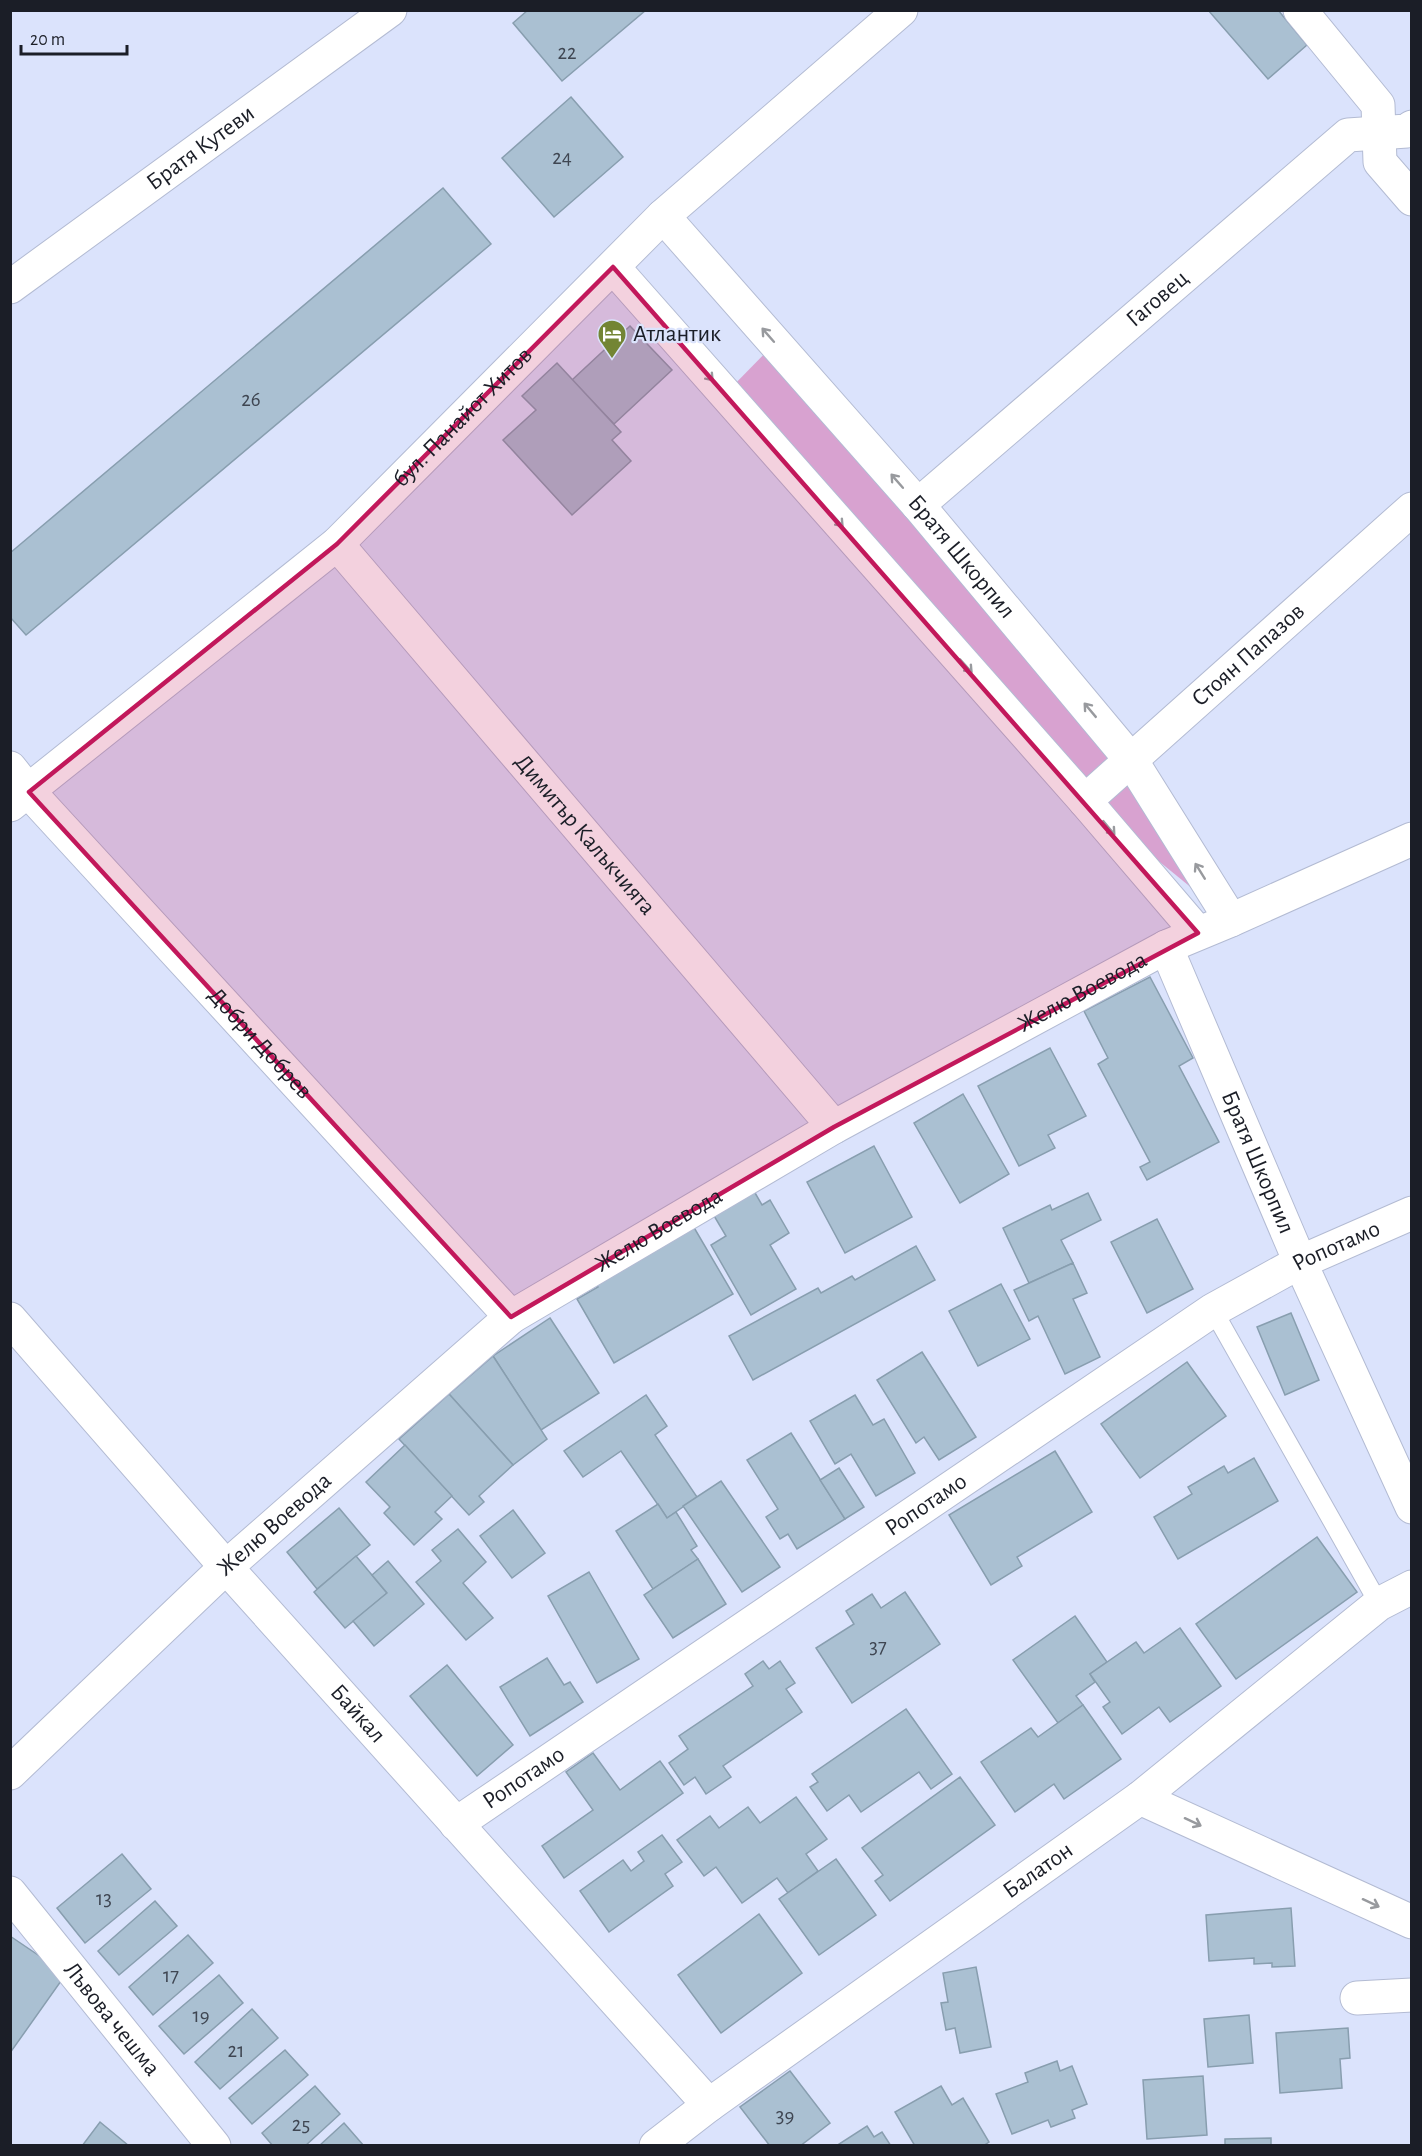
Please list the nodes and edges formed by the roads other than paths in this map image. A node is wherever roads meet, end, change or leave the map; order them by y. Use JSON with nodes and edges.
{"nodes":[{"id":1,"x":390,"y":10,"type":"edge"},
{"id":2,"x":901,"y":10,"type":"edge"},
{"id":3,"x":1300,"y":10,"type":"edge"},
{"id":4,"x":1412,"y":127,"type":"edge"},
{"id":5,"x":1378,"y":134,"type":"junction"},
{"id":6,"x":1412,"y":200,"type":"edge"},
{"id":7,"x":663,"y":216,"type":"junction"},
{"id":8,"x":613,"y":267,"type":"junction"},
{"id":9,"x":10,"y":287,"type":"edge"},
{"id":10,"x":918,"y":505,"type":"junction"},
{"id":11,"x":1412,"y":509,"type":"edge"},
{"id":12,"x":338,"y":543,"type":"junction"},
{"id":13,"x":1131,"y":760,"type":"junction"},
{"id":14,"x":17,"y":788,"type":"edge"},
{"id":15,"x":1085,"y":801,"type":"junction"},
{"id":16,"x":1412,"y":839,"type":"edge"},
{"id":17,"x":1231,"y":920,"type":"junction"},
{"id":18,"x":1198,"y":933,"type":"junction"},
{"id":19,"x":1166,"y":947,"type":"junction"},
{"id":20,"x":834,"y":1127,"type":"junction"},
{"id":21,"x":1412,"y":1213,"type":"edge"},
{"id":22,"x":1300,"y":1262,"type":"junction"},
{"id":23,"x":1213,"y":1310,"type":"junction"},
{"id":24,"x":511,"y":1317,"type":"junction"},
{"id":25,"x":10,"y":1319,"type":"edge"},
{"id":26,"x":1412,"y":1507,"type":"edge"},
{"id":27,"x":226,"y":1567,"type":"junction"},
{"id":28,"x":1412,"y":1587,"type":"edge"},
{"id":29,"x":1379,"y":1604,"type":"junction"},
{"id":30,"x":10,"y":1773,"type":"edge"},
{"id":31,"x":1140,"y":1798,"type":"junction"},
{"id":32,"x":456,"y":1824,"type":"junction"},
{"id":33,"x":10,"y":1893,"type":"edge"},
{"id":34,"x":1412,"y":1922,"type":"edge"},
{"id":35,"x":1412,"y":1995,"type":"edge"},
{"id":36,"x":1357,"y":1998,"type":"dead end"},
{"id":37,"x":709,"y":2105,"type":"junction"},
{"id":38,"x":214,"y":2145,"type":"edge"},
{"id":39,"x":656,"y":2145,"type":"edge"}],
"edges":[{"from":1,"to":9,"type":"street","name":"Братя Кутеви"},
{"from":2,"to":7,"type":"street","name":"бул. Панайот Хитов"},
{"from":3,"to":5,"type":"street"},
{"from":4,"to":5,"type":"street","name":"Гаговец"},
{"from":5,"to":6,"type":"street"},
{"from":5,"to":10,"type":"street","name":"Гаговец"},
{"from":7,"to":8,"type":"street","name":"бул. Панайот Хитов"},
{"from":10,"to":7,"type":"street","name":"Братя Шкорпил","one_way":true},
{"from":8,"to":12,"type":"street","name":"бул. Панайот Хитов"},
{"from":8,"to":15,"type":"street","one_way":true},
{"from":13,"to":10,"type":"street","name":"Братя Шкорпил","one_way":true},
{"from":11,"to":13,"type":"street","name":"Стоян Папазов"},
{"from":12,"to":14,"type":"street","name":"бул. Панайот Хитов"},
{"from":12,"to":20,"type":"street","name":"Димитър Калъкчията"},
{"from":13,"to":15,"type":"street","name":"Стоян Папазов"},
{"from":17,"to":13,"type":"street","name":"Братя Шкорпил","one_way":true},
{"from":14,"to":24,"type":"street","name":"Добри Добрев"},
{"from":15,"to":18,"type":"street","one_way":true},
{"from":16,"to":17,"type":"street","name":"Желю Воевода"},
{"from":17,"to":18,"type":"street","name":"Желю Воевода"},
{"from":18,"to":19,"type":"street","name":"Желю Воевода"},
{"from":19,"to":20,"type":"street","name":"Желю Воевода"},
{"from":19,"to":22,"type":"street","name":"Братя Шкорпил"},
{"from":20,"to":24,"type":"street","name":"Желю Воевода"},
{"from":21,"to":22,"type":"street","name":"Ропотамо"},
{"from":22,"to":23,"type":"street","name":"Ропотамо"},
{"from":22,"to":26,"type":"street","name":"Братя Шкорпил"},
{"from":23,"to":29,"type":"lane"},
{"from":23,"to":32,"type":"street","name":"Ропотамо"},
{"from":24,"to":27,"type":"street","name":"Желю Воевода"},
{"from":25,"to":27,"type":"street","name":"Байкал"},
{"from":27,"to":30,"type":"street","name":"Желю Воевода"},
{"from":27,"to":32,"type":"street","name":"Байкал"},
{"from":28,"to":29,"type":"street","name":"Балатон"},
{"from":29,"to":31,"type":"street","name":"Балатон"},
{"from":31,"to":34,"type":"street","one_way":true},
{"from":31,"to":37,"type":"street","name":"Балатон"},
{"from":32,"to":37,"type":"street","name":"Байкал"},
{"from":33,"to":38,"type":"street","name":"Лъвова чешма"},
{"from":35,"to":36,"type":"street"},
{"from":37,"to":39,"type":"street","name":"Балатон"}]}
